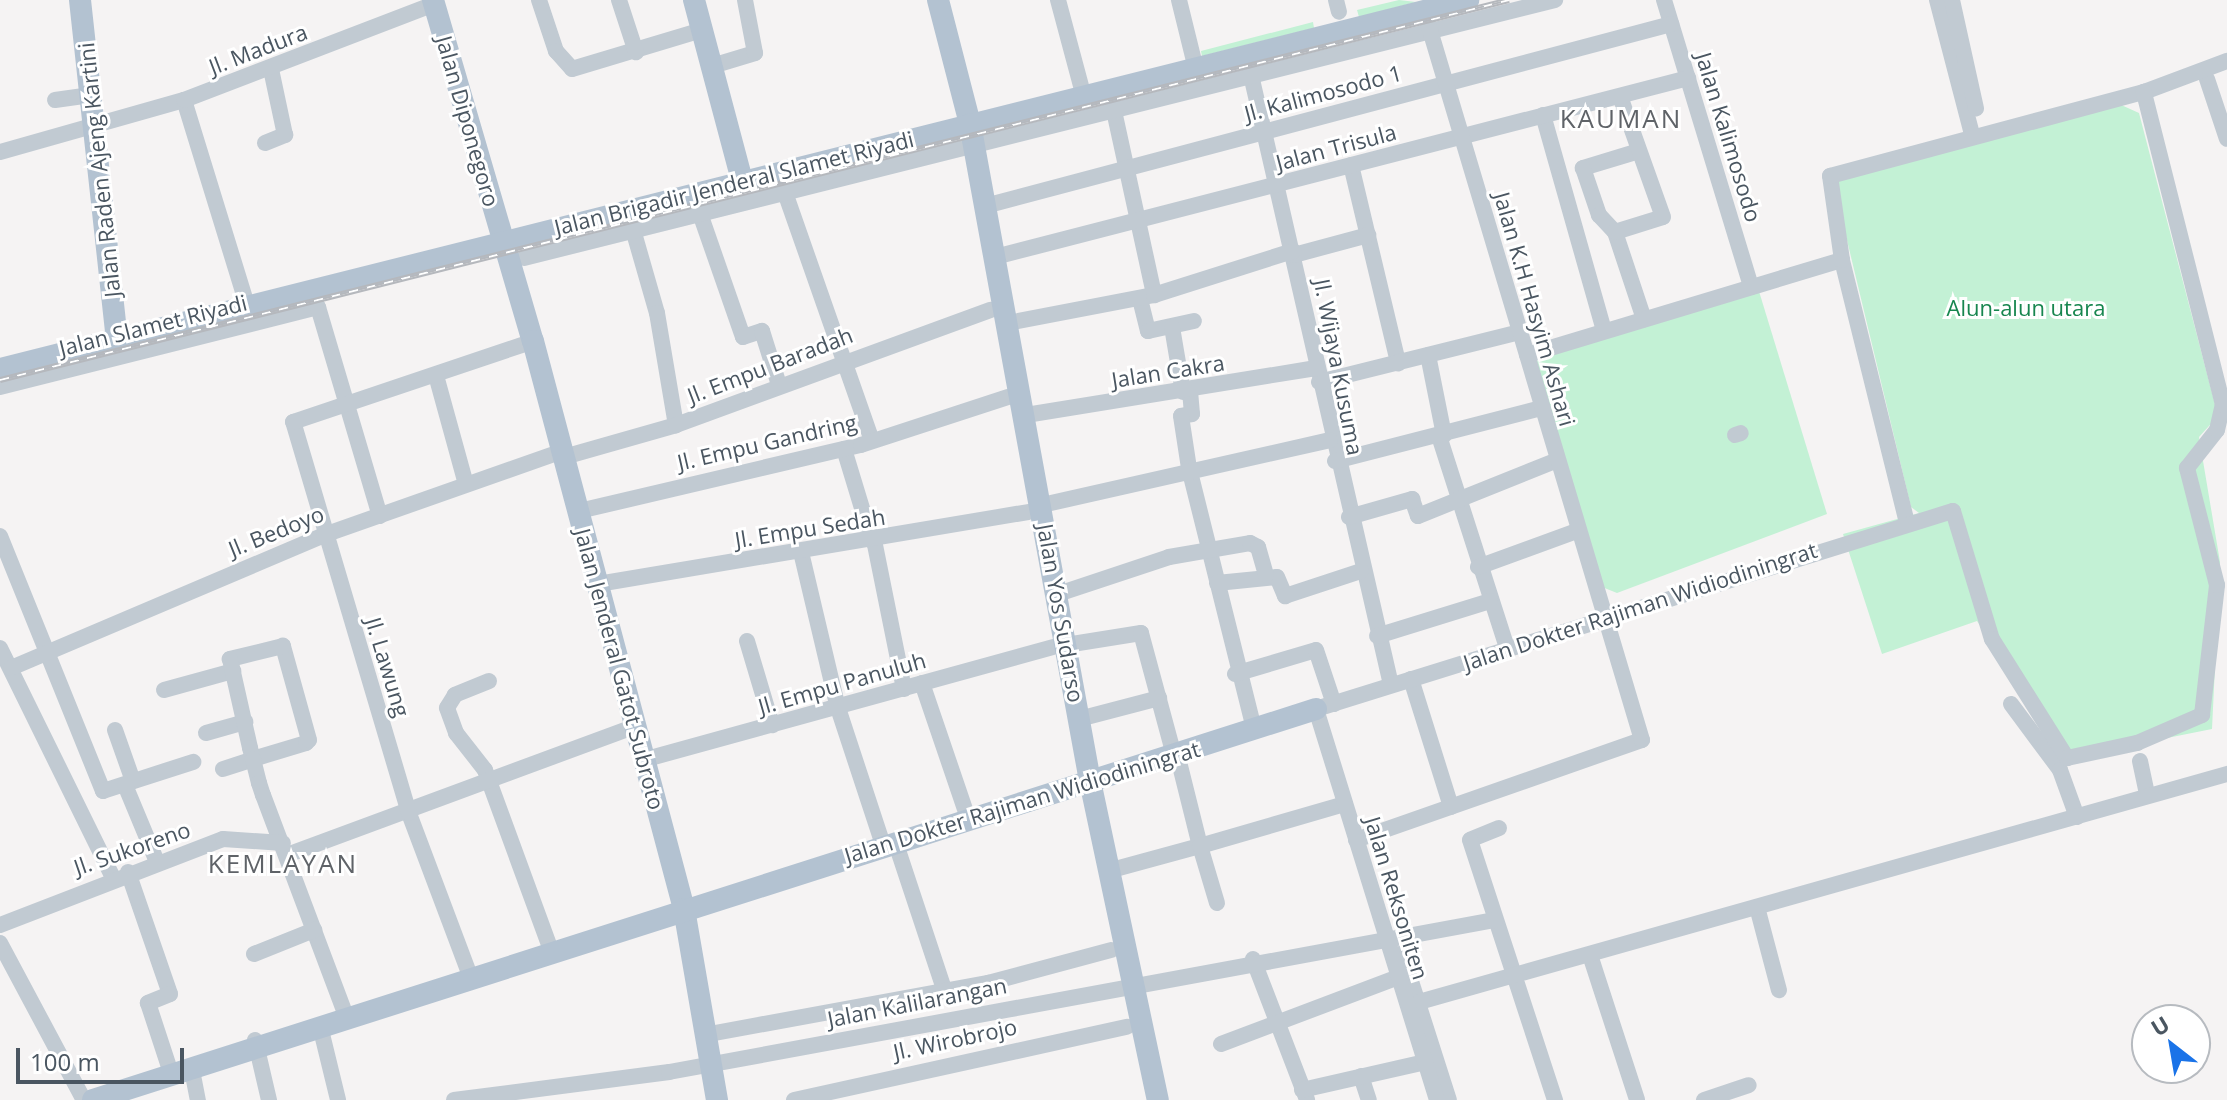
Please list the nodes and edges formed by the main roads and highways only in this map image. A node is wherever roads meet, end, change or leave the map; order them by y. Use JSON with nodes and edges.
{"nodes":[{"id":1,"x":80,"y":0,"type":"edge"},
{"id":2,"x":694,"y":0,"type":"edge"},
{"id":3,"x":938,"y":0,"type":"edge"},
{"id":4,"x":1468,"y":0,"type":"edge"},
{"id":5,"x":433,"y":2,"type":"edge"},
{"id":6,"x":965,"y":135,"type":"junction"},
{"id":7,"x":742,"y":180,"type":"junction"},
{"id":8,"x":504,"y":242,"type":"junction"},
{"id":9,"x":1000,"y":316,"type":"junction"},
{"id":10,"x":117,"y":339,"type":"junction"},
{"id":11,"x":0,"y":369,"type":"edge"},
{"id":12,"x":1033,"y":508,"type":"junction"},
{"id":13,"x":1060,"y":646,"type":"junction"},
{"id":14,"x":1325,"y":706,"type":"road end"},
{"id":15,"x":1084,"y":783,"type":"junction"},
{"id":16,"x":684,"y":909,"type":"junction"},
{"id":17,"x":1125,"y":983,"type":"junction"},
{"id":18,"x":93,"y":1100,"type":"edge"},
{"id":19,"x":717,"y":1100,"type":"edge"},
{"id":20,"x":1143,"y":1100,"type":"edge"},
{"id":21,"x":1158,"y":1100,"type":"edge"}],
"edges":[{"from":1,"to":10,"type":"main road","name":"Jalan Raden Ajeng Kartini"},
{"from":2,"to":7,"type":"main road"},
{"from":3,"to":6,"type":"main road"},
{"from":4,"to":6,"type":"main road","name":"Jalan Brigadir Jenderal Slamet Riyadi"},
{"from":5,"to":8,"type":"main road","name":"Jalan Diponegoro"},
{"from":6,"to":7,"type":"main road","name":"Jalan Brigadir Jenderal Slamet Riyadi"},
{"from":6,"to":9,"type":"main road","name":"Jalan Yos Sudarso"},
{"from":6,"to":9,"type":"main road","name":"Jalan Yos Sudarso"},
{"from":7,"to":8,"type":"main road","name":"Jalan Brigadir Jenderal Slamet Riyadi"},
{"from":8,"to":10,"type":"main road","name":"Jalan Brigadir Jenderal Slamet Riyadi"},
{"from":8,"to":16,"type":"main road","name":"Jalan Jenderal Gatot Subroto"},
{"from":9,"to":12,"type":"main road","name":"Jalan Yos Sudarso"},
{"from":9,"to":12,"type":"main road","name":"Jalan Yos Sudarso"},
{"from":10,"to":11,"type":"main road","name":"Jalan Brigadir Jenderal Slamet Riyadi"},
{"from":12,"to":13,"type":"main road","name":"Jalan Yos Sudarso"},
{"from":12,"to":13,"type":"main road","name":"Jalan Yos Sudarso"},
{"from":13,"to":15,"type":"main road","name":"Jalan Yos Sudarso"},
{"from":13,"to":15,"type":"main road","name":"Jalan Yos Sudarso"},
{"from":14,"to":15,"type":"main road","name":"Jalan Dokter Rajiman Widiodiningrat"},
{"from":15,"to":16,"type":"main road","name":"Jalan Dokter Rajiman Widiodiningrat"},
{"from":15,"to":17,"type":"main road","name":"Jalan Yos Sudarso"},
{"from":15,"to":17,"type":"main road","name":"Jalan Yos Sudarso"},
{"from":16,"to":18,"type":"main road","name":"Jalan Dokter Rajiman Widiodiningrat"},
{"from":16,"to":19,"type":"main road","name":"Jalan Jenderal Gatot Subroto"},
{"from":17,"to":20,"type":"main road","name":"Jalan Yos Sudarso"},
{"from":17,"to":21,"type":"main road","name":"Jalan Yos Sudarso"}]}
